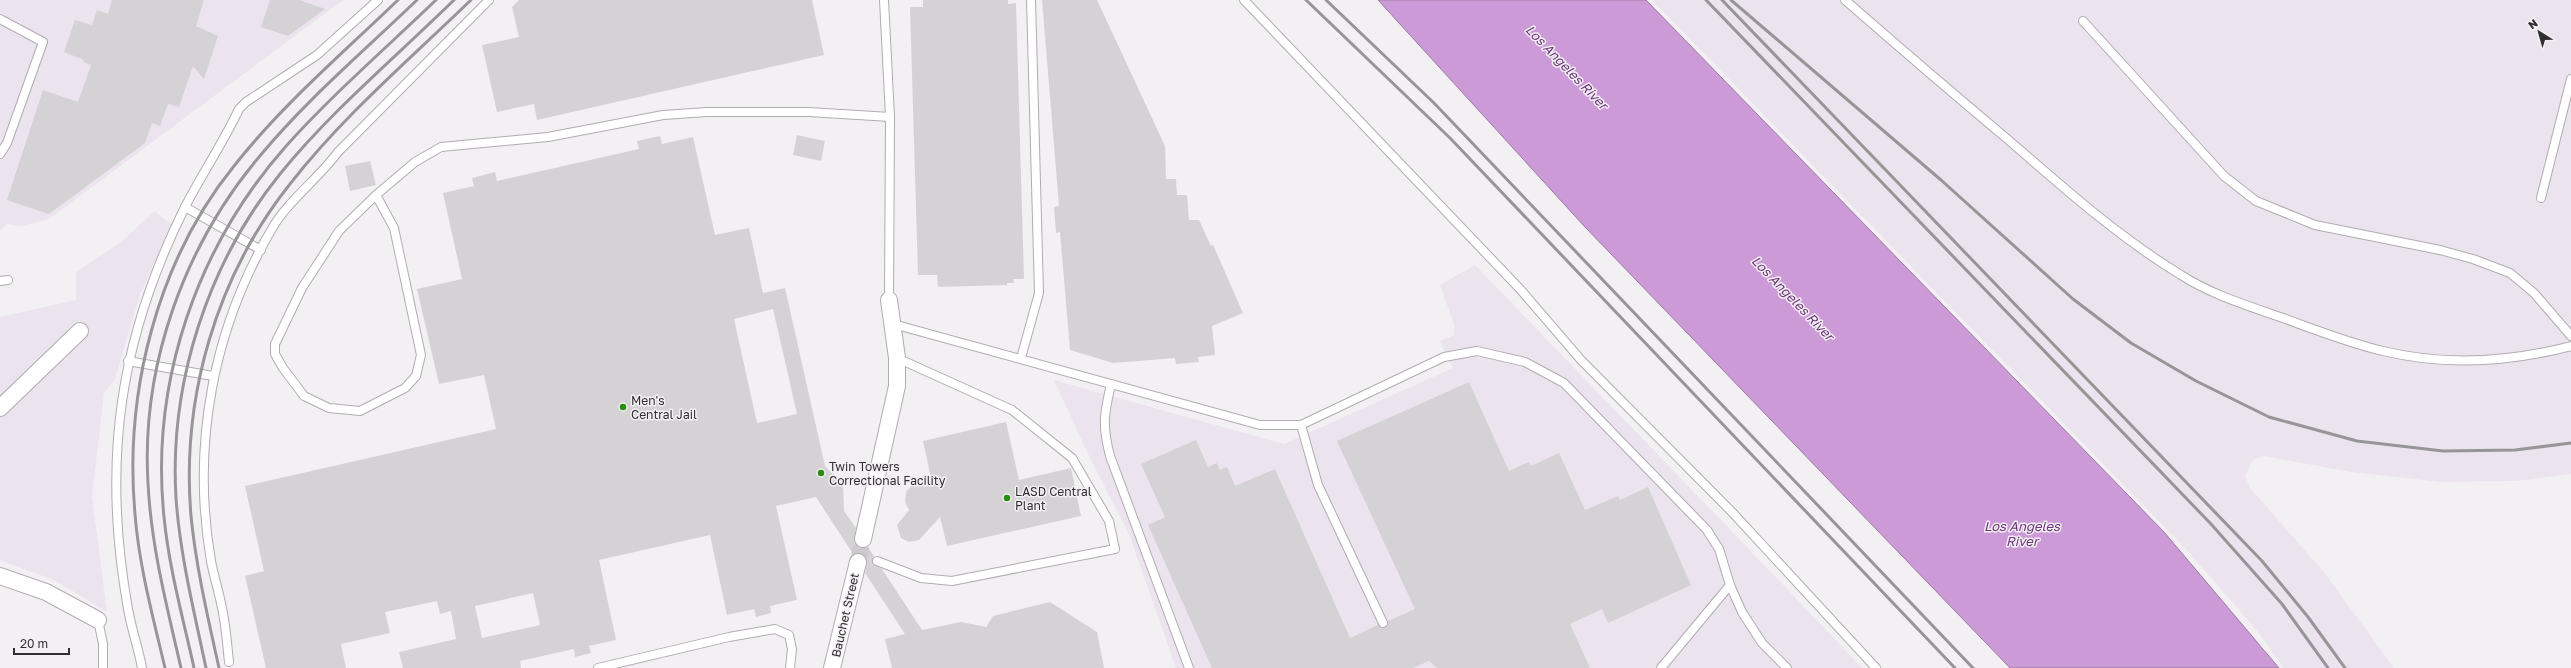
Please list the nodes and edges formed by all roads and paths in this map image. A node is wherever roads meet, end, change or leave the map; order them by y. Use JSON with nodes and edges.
{"nodes":[{"id":1,"x":378,"y":0,"type":"edge"},
{"id":2,"x":489,"y":0,"type":"edge"},
{"id":3,"x":884,"y":0,"type":"edge"},
{"id":4,"x":1031,"y":0,"type":"edge"},
{"id":5,"x":1244,"y":0,"type":"edge"},
{"id":6,"x":1845,"y":0,"type":"edge"},
{"id":7,"x":0,"y":19,"type":"edge"},
{"id":8,"x":2083,"y":21,"type":"dead end"},
{"id":9,"x":2571,"y":79,"type":"edge"},
{"id":10,"x":890,"y":118,"type":"junction"},
{"id":11,"x":0,"y":154,"type":"edge"},
{"id":12,"x":376,"y":195,"type":"junction"},
{"id":13,"x":2541,"y":198,"type":"dead end"},
{"id":14,"x":185,"y":207,"type":"junction"},
{"id":15,"x":261,"y":250,"type":"junction"},
{"id":16,"x":889,"y":300,"type":"joint"},
{"id":17,"x":893,"y":324,"type":"junction"},
{"id":18,"x":80,"y":330,"type":"dead end"},
{"id":19,"x":2571,"y":336,"type":"edge"},
{"id":20,"x":2571,"y":346,"type":"edge"},
{"id":21,"x":897,"y":358,"type":"junction"},
{"id":22,"x":1021,"y":358,"type":"junction"},
{"id":23,"x":128,"y":361,"type":"junction"},
{"id":24,"x":213,"y":376,"type":"junction"},
{"id":25,"x":1111,"y":384,"type":"junction"},
{"id":26,"x":0,"y":408,"type":"edge"},
{"id":27,"x":1301,"y":425,"type":"junction"},
{"id":28,"x":863,"y":539,"type":"tunnel mouth"},
{"id":29,"x":858,"y":562,"type":"tunnel mouth"},
{"id":30,"x":877,"y":562,"type":"dead end"},
{"id":31,"x":0,"y":576,"type":"edge"},
{"id":32,"x":1730,"y":586,"type":"junction"},
{"id":33,"x":98,"y":620,"type":"joint"},
{"id":34,"x":1383,"y":623,"type":"dead end"},
{"id":35,"x":229,"y":662,"type":"dead end"},
{"id":36,"x":103,"y":668,"type":"edge"},
{"id":37,"x":142,"y":668,"type":"edge"},
{"id":38,"x":598,"y":668,"type":"edge"},
{"id":39,"x":790,"y":668,"type":"edge"},
{"id":40,"x":832,"y":668,"type":"edge"},
{"id":41,"x":1189,"y":668,"type":"edge"},
{"id":42,"x":1661,"y":668,"type":"edge"},
{"id":43,"x":1787,"y":668,"type":"edge"},
{"id":44,"x":1876,"y":668,"type":"edge"}],
"edges":[{"from":1,"to":14,"type":"lane"},
{"from":2,"to":15,"type":"lane"},
{"from":3,"to":10,"type":"lane"},
{"from":4,"to":22,"type":"lane"},
{"from":5,"to":44,"type":"lane"},
{"from":6,"to":20,"type":"lane"},
{"from":7,"to":11,"type":"lane"},
{"from":8,"to":19,"type":"lane"},
{"from":9,"to":13,"type":"lane"},
{"from":10,"to":12,"type":"lane"},
{"from":10,"to":16,"type":"lane"},
{"from":12,"to":12,"type":"lane"},
{"from":14,"to":15,"type":"lane"},
{"from":14,"to":23,"type":"lane"},
{"from":15,"to":24,"type":"lane"},
{"from":16,"to":17,"type":"street"},
{"from":17,"to":21,"type":"street"},
{"from":17,"to":22,"type":"lane"},
{"from":18,"to":26,"type":"street"},
{"from":21,"to":28,"type":"street"},
{"from":21,"to":30,"type":"lane"},
{"from":22,"to":25,"type":"lane"},
{"from":23,"to":24,"type":"lane"},
{"from":23,"to":37,"type":"lane"},
{"from":24,"to":35,"type":"lane"},
{"from":25,"to":27,"type":"lane"},
{"from":25,"to":41,"type":"lane"},
{"from":27,"to":32,"type":"lane"},
{"from":27,"to":34,"type":"lane"},
{"from":29,"to":40,"type":"street","name":"Bauchet Street"},
{"from":31,"to":33,"type":"street"},
{"from":32,"to":42,"type":"lane"},
{"from":32,"to":43,"type":"lane"},
{"from":33,"to":36,"type":"lane"},
{"from":38,"to":39,"type":"lane"}]}
